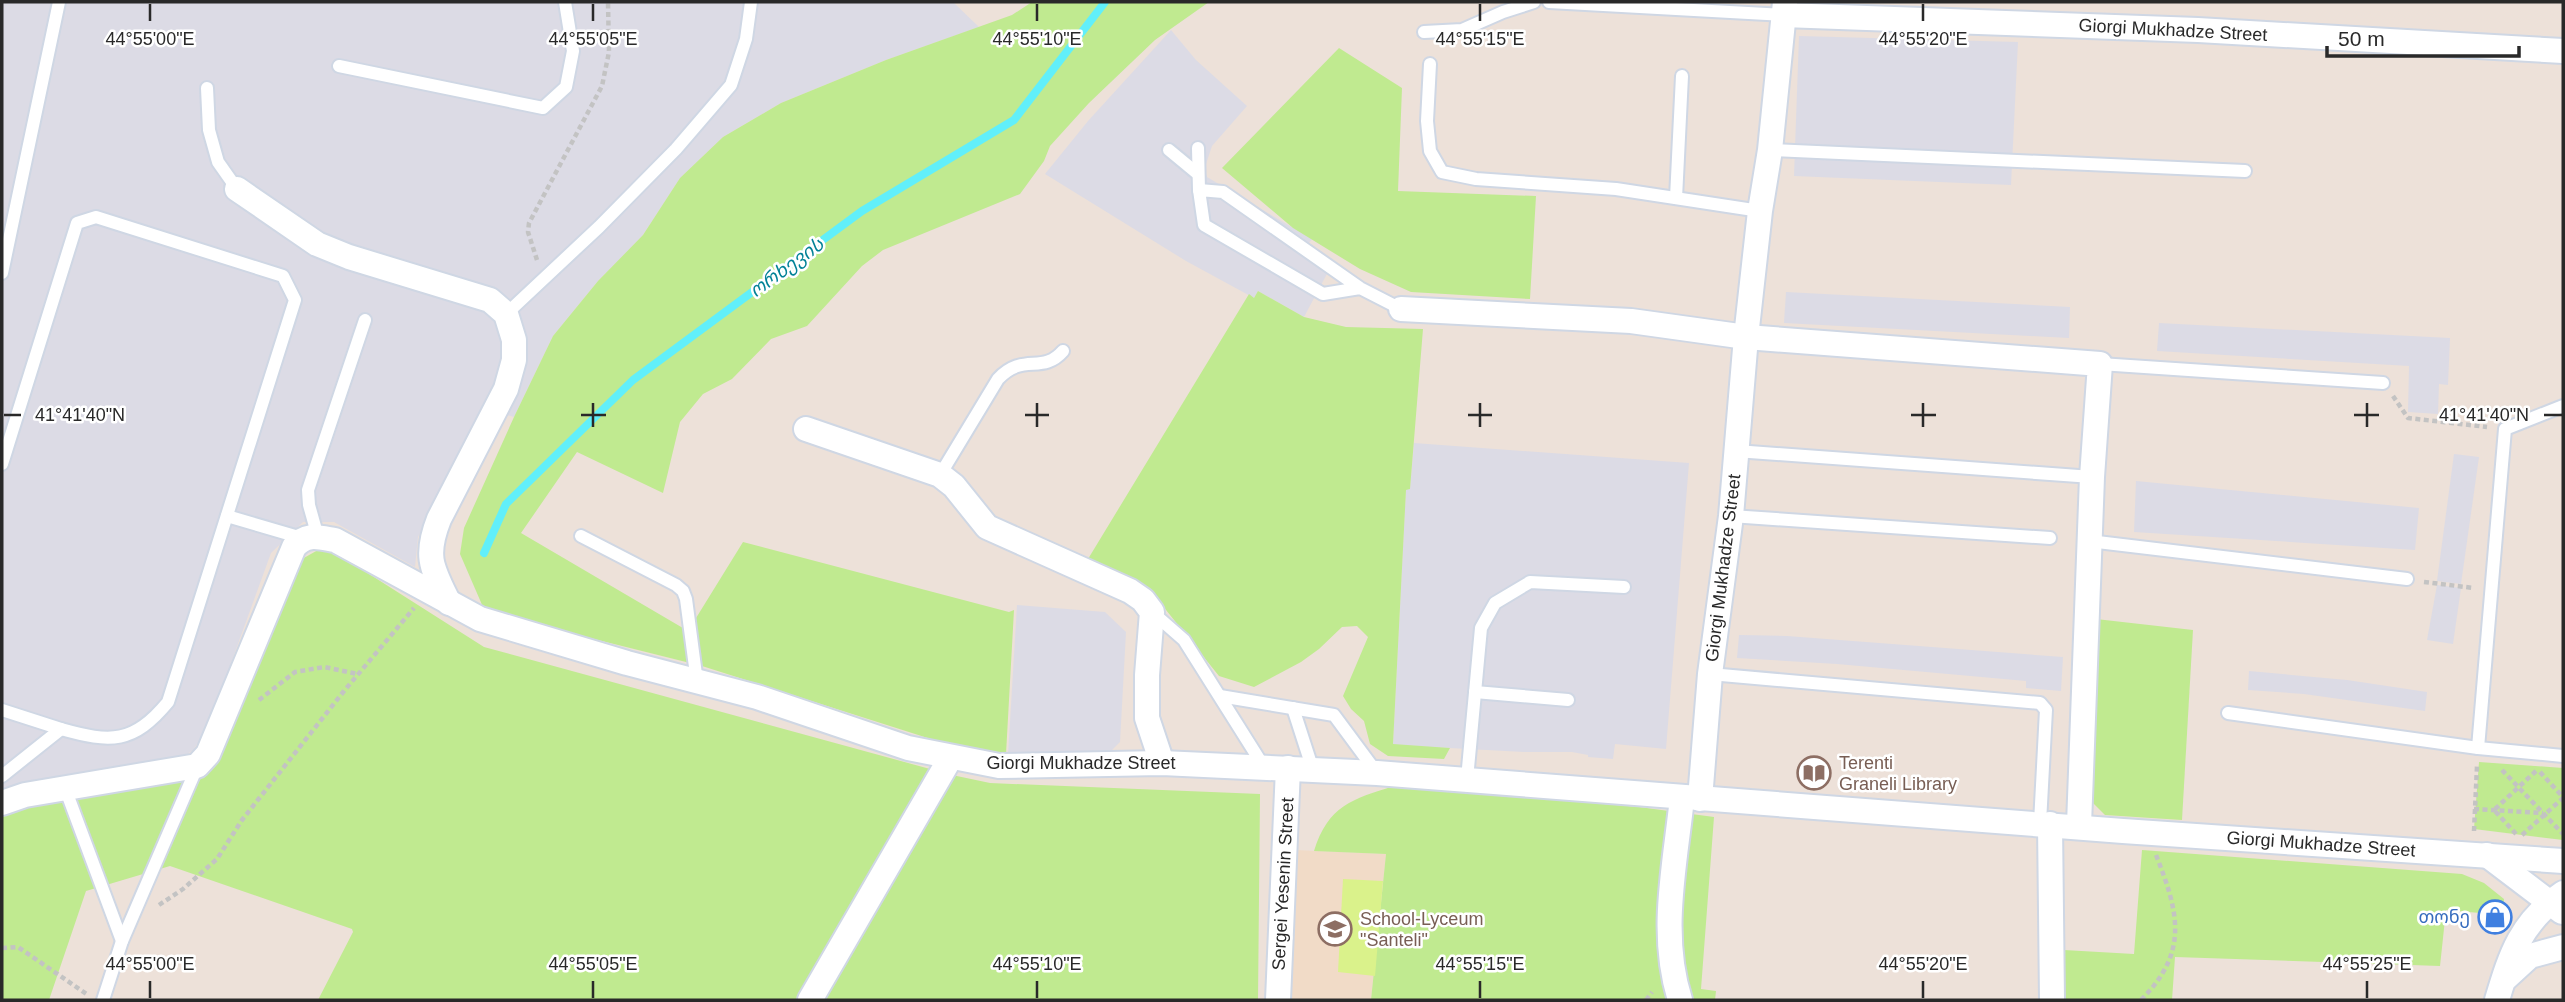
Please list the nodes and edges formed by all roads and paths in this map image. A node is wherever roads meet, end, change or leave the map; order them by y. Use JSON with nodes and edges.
{"nodes":[{"id":1,"x":59,"y":2,"type":"edge"},
{"id":2,"x":565,"y":2,"type":"edge"},
{"id":3,"x":608,"y":2,"type":"edge"},
{"id":4,"x":751,"y":2,"type":"edge"},
{"id":5,"x":1534,"y":2,"type":"edge"},
{"id":6,"x":1549,"y":2,"type":"edge"},
{"id":7,"x":1784,"y":8,"type":"edge"},
{"id":8,"x":1424,"y":32,"type":"dead end"},
{"id":9,"x":2563,"y":51,"type":"edge"},
{"id":10,"x":1430,"y":64,"type":"dead end"},
{"id":11,"x":339,"y":66,"type":"dead end"},
{"id":12,"x":1682,"y":76,"type":"dead end"},
{"id":13,"x":207,"y":88,"type":"dead end"},
{"id":14,"x":1198,"y":148,"type":"dead end"},
{"id":15,"x":1169,"y":150,"type":"dead end"},
{"id":16,"x":1770,"y":150,"type":"junction"},
{"id":17,"x":2245,"y":171,"type":"dead end"},
{"id":18,"x":1198,"y":174,"type":"junction"},
{"id":19,"x":237,"y":189,"type":"joint"},
{"id":20,"x":1199,"y":190,"type":"junction"},
{"id":21,"x":1676,"y":198,"type":"junction"},
{"id":22,"x":1760,"y":211,"type":"junction"},
{"id":23,"x":2,"y":274,"type":"edge"},
{"id":24,"x":544,"y":279,"type":"junction"},
{"id":25,"x":1360,"y":288,"type":"junction"},
{"id":26,"x":1401,"y":309,"type":"joint"},
{"id":27,"x":506,"y":314,"type":"junction"},
{"id":28,"x":365,"y":320,"type":"dead end"},
{"id":29,"x":1746,"y":337,"type":"junction"},
{"id":30,"x":1063,"y":352,"type":"dead end"},
{"id":31,"x":2100,"y":364,"type":"junction"},
{"id":32,"x":2383,"y":383,"type":"joint"},
{"id":33,"x":2563,"y":406,"type":"edge"},
{"id":34,"x":806,"y":429,"type":"dead end"},
{"id":35,"x":2505,"y":429,"type":"junction"},
{"id":36,"x":1736,"y":451,"type":"junction"},
{"id":37,"x":2,"y":464,"type":"edge"},
{"id":38,"x":940,"y":475,"type":"junction"},
{"id":39,"x":2092,"y":477,"type":"junction"},
{"id":40,"x":227,"y":516,"type":"junction"},
{"id":41,"x":1731,"y":516,"type":"junction"},
{"id":42,"x":581,"y":536,"type":"dead end"},
{"id":43,"x":318,"y":538,"type":"junction"},
{"id":44,"x":2050,"y":538,"type":"dead end"},
{"id":45,"x":2089,"y":541,"type":"junction"},
{"id":46,"x":2407,"y":579,"type":"joint"},
{"id":47,"x":1624,"y":587,"type":"dead end"},
{"id":48,"x":2492,"y":591,"type":"junction"},
{"id":49,"x":439,"y":597,"type":"junction"},
{"id":50,"x":1152,"y":612,"type":"junction"},
{"id":51,"x":358,"y":674,"type":"junction"},
{"id":52,"x":1710,"y":674,"type":"junction"},
{"id":53,"x":697,"y":681,"type":"junction"},
{"id":54,"x":1475,"y":692,"type":"junction"},
{"id":55,"x":1220,"y":696,"type":"junction"},
{"id":56,"x":1568,"y":700,"type":"dead end"},
{"id":57,"x":1293,"y":708,"type":"junction"},
{"id":58,"x":2,"y":710,"type":"edge"},
{"id":59,"x":225,"y":713,"type":"junction"},
{"id":60,"x":2228,"y":713,"type":"dead end"},
{"id":61,"x":61,"y":729,"type":"junction"},
{"id":62,"x":2478,"y":748,"type":"junction"},
{"id":63,"x":2550,"y":755,"type":"junction"},
{"id":64,"x":2563,"y":756,"type":"edge"},
{"id":65,"x":951,"y":757,"type":"junction"},
{"id":66,"x":1162,"y":763,"type":"junction"},
{"id":67,"x":197,"y":766,"type":"junction"},
{"id":68,"x":1264,"y":767,"type":"junction"},
{"id":69,"x":1301,"y":769,"type":"junction"},
{"id":70,"x":2538,"y":769,"type":"junction"},
{"id":71,"x":1377,"y":773,"type":"junction"},
{"id":72,"x":2,"y":776,"type":"edge"},
{"id":73,"x":1467,"y":779,"type":"junction"},
{"id":74,"x":2520,"y":787,"type":"junction"},
{"id":75,"x":65,"y":788,"type":"junction"},
{"id":76,"x":1691,"y":798,"type":"junction"},
{"id":77,"x":2563,"y":798,"type":"edge"},
{"id":78,"x":3,"y":799,"type":"edge"},
{"id":79,"x":2474,"y":809,"type":"junction"},
{"id":80,"x":2494,"y":810,"type":"junction"},
{"id":81,"x":2545,"y":813,"type":"junction"},
{"id":82,"x":2045,"y":823,"type":"junction"},
{"id":83,"x":2079,"y":825,"type":"junction"},
{"id":84,"x":2146,"y":832,"type":"junction"},
{"id":85,"x":2474,"y":832,"type":"dead end"},
{"id":86,"x":2563,"y":834,"type":"edge"},
{"id":87,"x":2487,"y":855,"type":"junction"},
{"id":88,"x":2563,"y":861,"type":"edge"},
{"id":89,"x":2559,"y":903,"type":"edge"},
{"id":90,"x":137,"y":906,"type":"junction"},
{"id":91,"x":122,"y":941,"type":"junction"},
{"id":92,"x":2563,"y":947,"type":"edge"},
{"id":93,"x":2,"y":948,"type":"edge"},
{"id":94,"x":2500,"y":990,"type":"edge"},
{"id":95,"x":96,"y":1000,"type":"edge"},
{"id":96,"x":103,"y":1000,"type":"edge"},
{"id":97,"x":810,"y":1000,"type":"edge"},
{"id":98,"x":1278,"y":1000,"type":"edge"},
{"id":99,"x":1680,"y":1000,"type":"edge"},
{"id":100,"x":2052,"y":1000,"type":"edge"},
{"id":101,"x":2141,"y":1000,"type":"edge"}],
"edges":[{"from":1,"to":23,"type":"lane"},
{"from":2,"to":11,"type":"lane"},
{"from":3,"to":24,"type":"path"},
{"from":4,"to":24,"type":"lane"},
{"from":5,"to":8,"type":"lane"},
{"from":6,"to":7,"type":"lane"},
{"from":7,"to":9,"type":"street","name":"Giorgi Mukhadze Street"},
{"from":7,"to":16,"type":"street","name":"Giorgi Mukhadze Street"},
{"from":10,"to":21,"type":"lane"},
{"from":12,"to":21,"type":"lane"},
{"from":13,"to":19,"type":"lane"},
{"from":14,"to":18,"type":"lane"},
{"from":15,"to":18,"type":"lane"},
{"from":16,"to":17,"type":"lane"},
{"from":16,"to":22,"type":"street","name":"Giorgi Mukhadze Street"},
{"from":18,"to":20,"type":"lane"},
{"from":19,"to":27,"type":"street"},
{"from":20,"to":25,"type":"lane"},
{"from":20,"to":25,"type":"lane"},
{"from":21,"to":22,"type":"lane"},
{"from":22,"to":29,"type":"street","name":"Giorgi Mukhadze Street"},
{"from":24,"to":27,"type":"lane"},
{"from":25,"to":26,"type":"lane"},
{"from":26,"to":29,"type":"street"},
{"from":27,"to":49,"type":"street"},
{"from":28,"to":43,"type":"lane"},
{"from":29,"to":31,"type":"street"},
{"from":29,"to":36,"type":"street","name":"Giorgi Mukhadze Street"},
{"from":30,"to":38,"type":"lane"},
{"from":31,"to":32,"type":"lane"},
{"from":31,"to":39,"type":"street"},
{"from":32,"to":35,"type":"path"},
{"from":33,"to":35,"type":"lane"},
{"from":34,"to":38,"type":"street"},
{"from":35,"to":48,"type":"lane"},
{"from":36,"to":39,"type":"lane"},
{"from":36,"to":41,"type":"street","name":"Giorgi Mukhadze Street"},
{"from":37,"to":40,"type":"lane"},
{"from":38,"to":50,"type":"street"},
{"from":39,"to":45,"type":"street"},
{"from":40,"to":43,"type":"lane"},
{"from":40,"to":61,"type":"lane"},
{"from":41,"to":44,"type":"lane"},
{"from":41,"to":52,"type":"street","name":"Giorgi Mukhadze Street"},
{"from":42,"to":53,"type":"lane"},
{"from":43,"to":49,"type":"street","name":"Giorgi Mukhadze Street"},
{"from":43,"to":59,"type":"street"},
{"from":45,"to":46,"type":"lane"},
{"from":45,"to":83,"type":"street"},
{"from":46,"to":48,"type":"path"},
{"from":47,"to":54,"type":"lane"},
{"from":48,"to":62,"type":"lane"},
{"from":49,"to":51,"type":"path"},
{"from":49,"to":53,"type":"street","name":"Giorgi Mukhadze Street"},
{"from":50,"to":55,"type":"lane"},
{"from":50,"to":66,"type":"street"},
{"from":51,"to":59,"type":"path"},
{"from":51,"to":90,"type":"path"},
{"from":52,"to":76,"type":"street","name":"Giorgi Mukhadze Street"},
{"from":52,"to":82,"type":"lane"},
{"from":53,"to":65,"type":"street","name":"Giorgi Mukhadze Street"},
{"from":54,"to":56,"type":"lane"},
{"from":54,"to":73,"type":"lane"},
{"from":55,"to":57,"type":"lane"},
{"from":55,"to":68,"type":"lane"},
{"from":57,"to":69,"type":"lane"},
{"from":57,"to":71,"type":"lane"},
{"from":58,"to":61,"type":"lane"},
{"from":59,"to":67,"type":"street"},
{"from":60,"to":62,"type":"lane"},
{"from":61,"to":72,"type":"lane"},
{"from":62,"to":63,"type":"lane"},
{"from":62,"to":74,"type":"path"},
{"from":62,"to":79,"type":"path"},
{"from":63,"to":64,"type":"lane"},
{"from":63,"to":70,"type":"path"},
{"from":65,"to":66,"type":"street","name":"Giorgi Mukhadze Street"},
{"from":65,"to":97,"type":"street"},
{"from":66,"to":68,"type":"street","name":"Giorgi Mukhadze Street"},
{"from":67,"to":75,"type":"street"},
{"from":67,"to":90,"type":"lane"},
{"from":68,"to":69,"type":"street","name":"Giorgi Mukhadze Street"},
{"from":69,"to":71,"type":"street","name":"Giorgi Mukhadze Street"},
{"from":69,"to":98,"type":"street","name":"Sergei Yesenin Street"},
{"from":70,"to":74,"type":"path"},
{"from":70,"to":77,"type":"path"},
{"from":71,"to":73,"type":"street","name":"Giorgi Mukhadze Street"},
{"from":73,"to":76,"type":"street","name":"Giorgi Mukhadze Street"},
{"from":74,"to":80,"type":"path"},
{"from":74,"to":81,"type":"path"},
{"from":75,"to":78,"type":"street"},
{"from":75,"to":91,"type":"lane"},
{"from":76,"to":82,"type":"street","name":"Giorgi Mukhadze Street"},
{"from":76,"to":99,"type":"street"},
{"from":77,"to":81,"type":"path"},
{"from":79,"to":80,"type":"path"},
{"from":79,"to":85,"type":"path"},
{"from":80,"to":81,"type":"path"},
{"from":80,"to":81,"type":"path"},
{"from":81,"to":86,"type":"path"},
{"from":82,"to":83,"type":"street","name":"Giorgi Mukhadze Street"},
{"from":82,"to":100,"type":"street"},
{"from":83,"to":84,"type":"street","name":"Giorgi Mukhadze Street"},
{"from":84,"to":87,"type":"street","name":"Giorgi Mukhadze Street"},
{"from":84,"to":101,"type":"path"},
{"from":87,"to":88,"type":"street","name":"Giorgi Mukhadze Street"},
{"from":87,"to":89,"type":"street"},
{"from":89,"to":94,"type":"street"},
{"from":90,"to":91,"type":"lane"},
{"from":91,"to":96,"type":"lane"},
{"from":92,"to":94,"type":"street"},
{"from":93,"to":95,"type":"path"}]}
